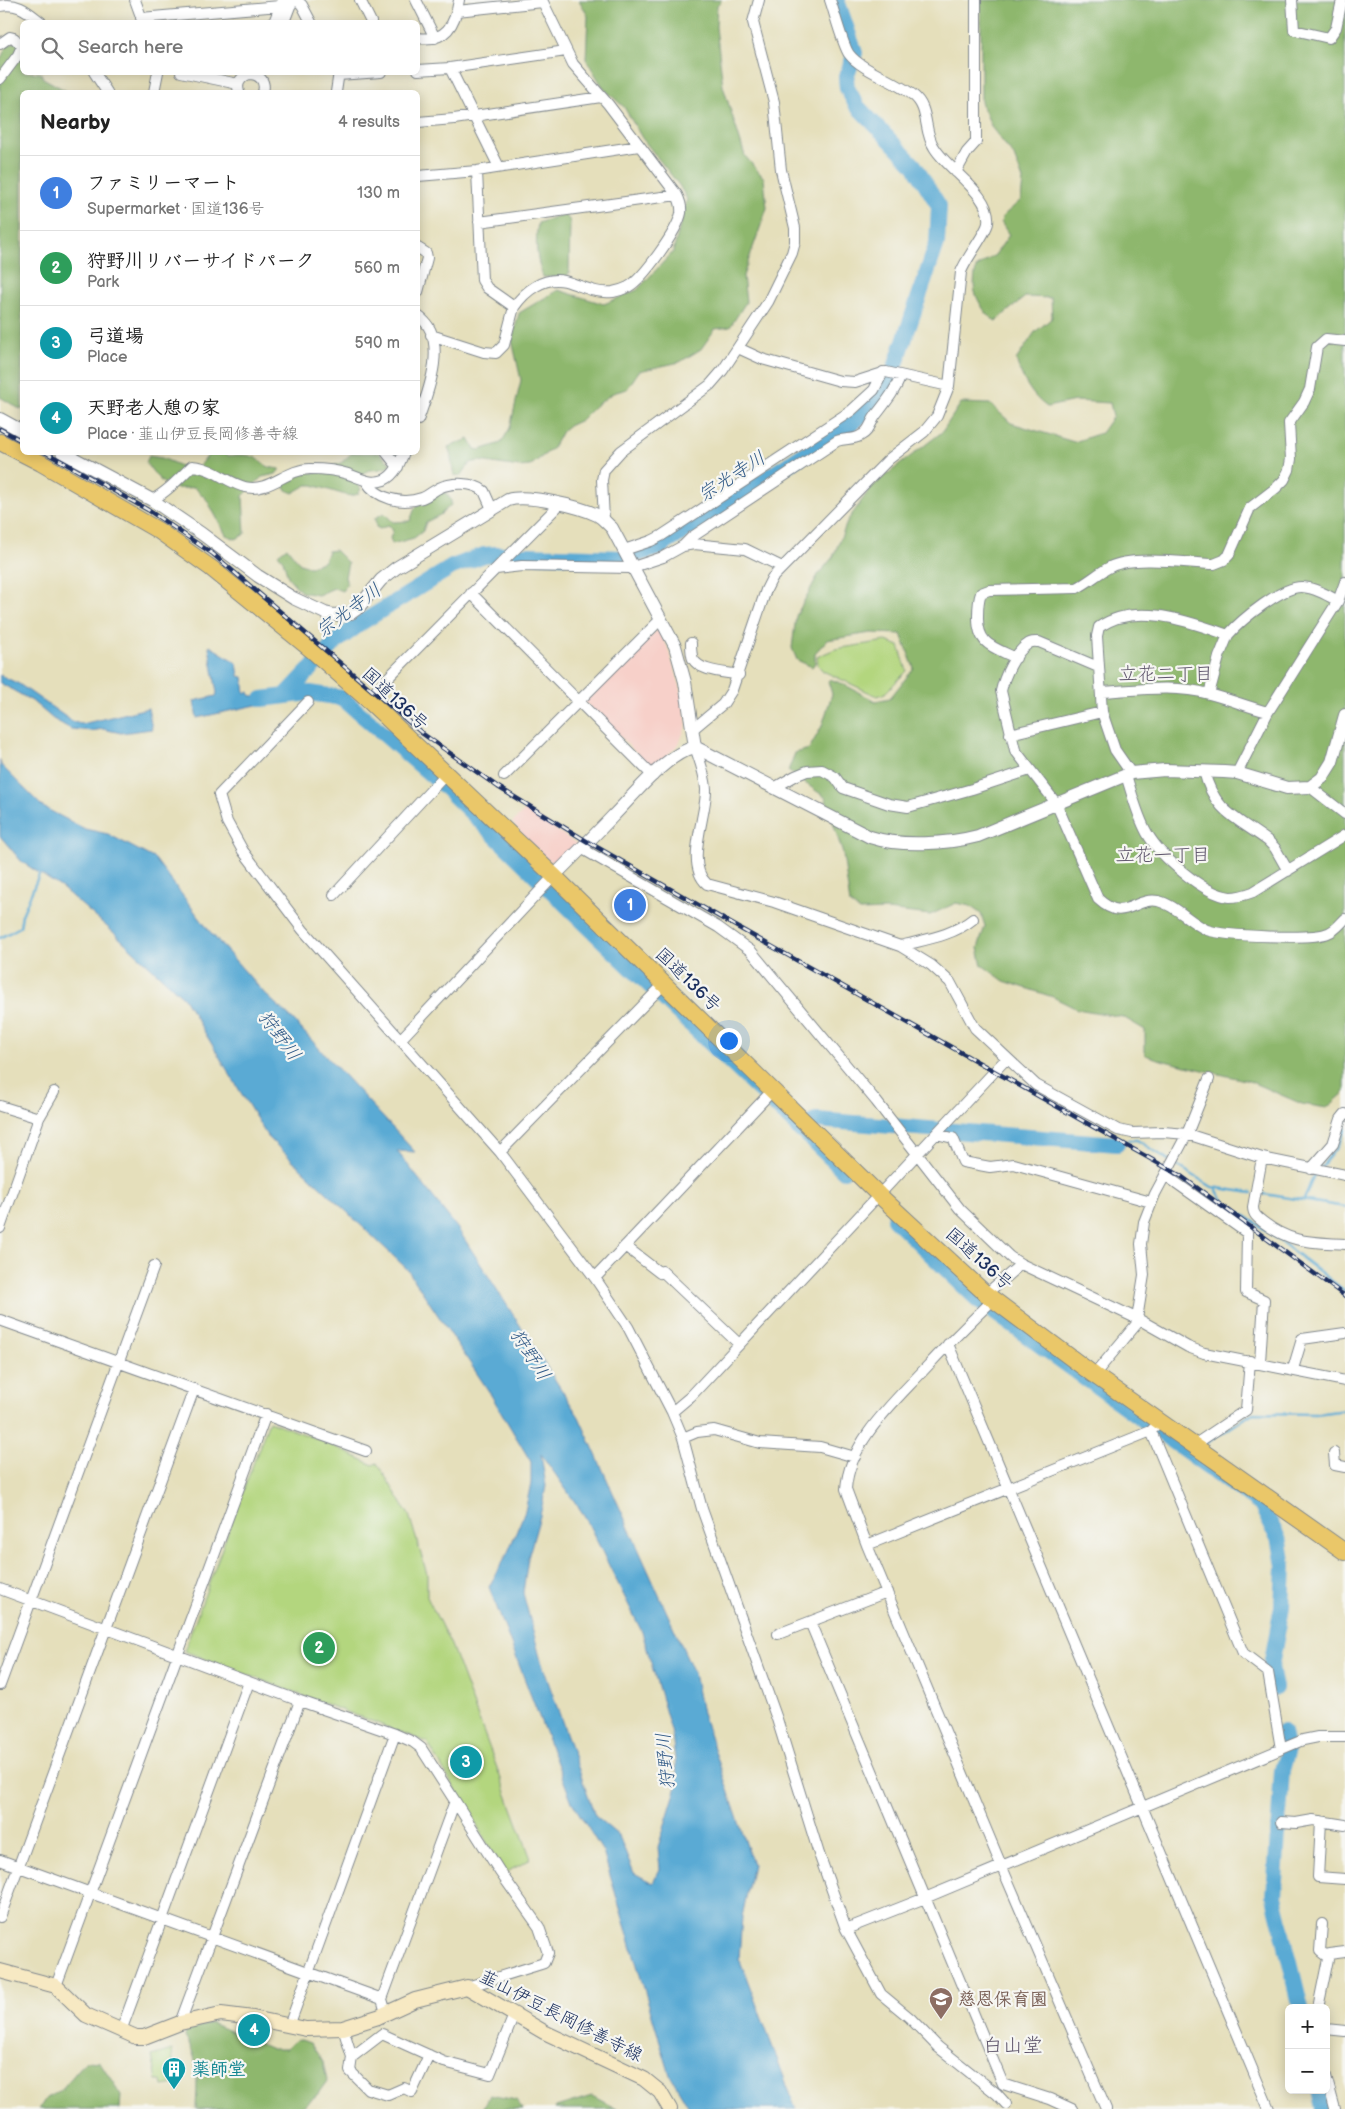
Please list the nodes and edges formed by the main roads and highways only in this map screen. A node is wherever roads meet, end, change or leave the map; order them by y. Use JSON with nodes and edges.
{"nodes":[{"id":1,"x":0,"y":442,"type":"edge"},
{"id":2,"x":20,"y":452,"type":"edge"},
{"id":3,"x":25,"y":455,"type":"edge"},
{"id":4,"x":1345,"y":1552,"type":"edge"},
{"id":5,"x":0,"y":1971,"type":"edge"},
{"id":6,"x":670,"y":2109,"type":"edge"}],
"edges":[{"from":1,"to":2,"type":"highway","name":"国道136号"},
{"from":3,"to":4,"type":"highway","name":"国道136号"},
{"from":5,"to":6,"type":"main road","name":"韮山伊豆長岡修善寺線"}]}
